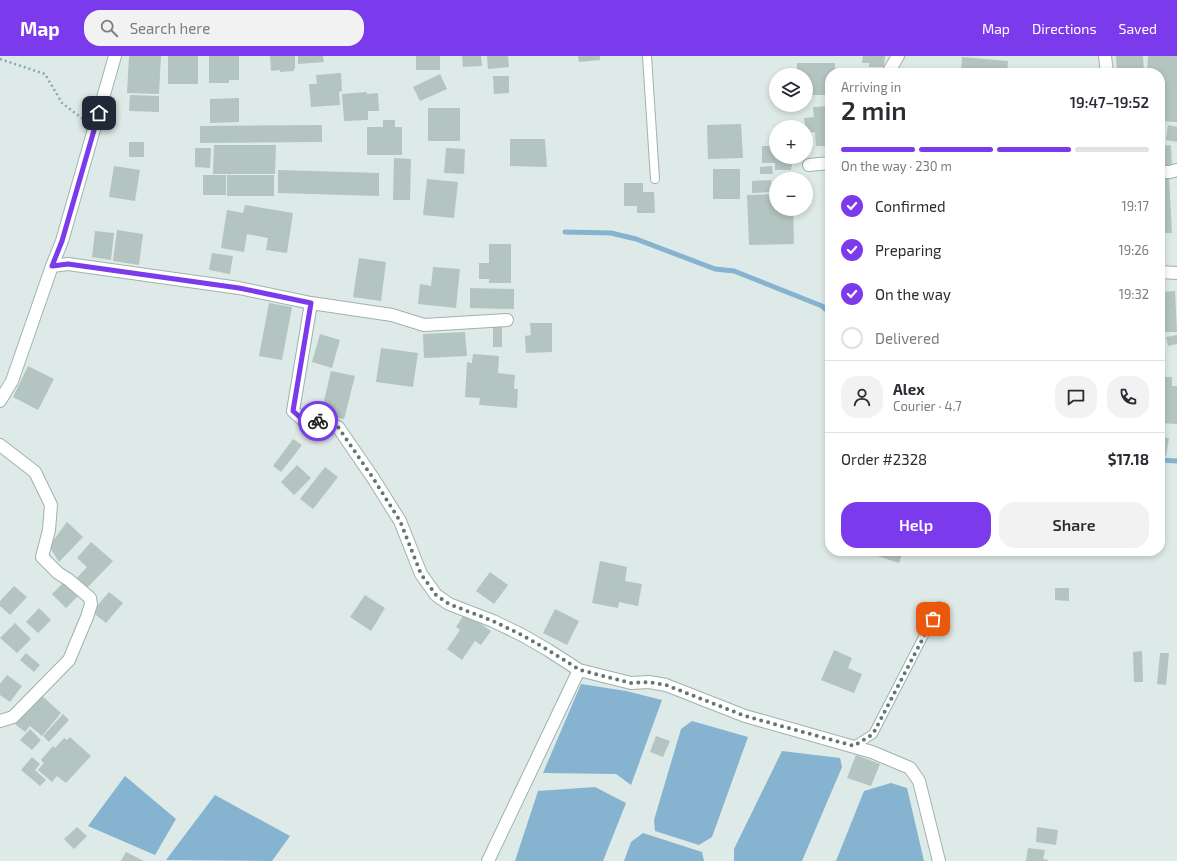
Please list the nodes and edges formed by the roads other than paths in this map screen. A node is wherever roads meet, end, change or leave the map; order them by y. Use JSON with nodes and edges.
{"nodes":[{"id":1,"x":115,"y":56,"type":"edge"},
{"id":2,"x":647,"y":56,"type":"edge"},
{"id":3,"x":898,"y":56,"type":"edge"},
{"id":4,"x":1105,"y":56,"type":"edge"},
{"id":5,"x":891,"y":68,"type":"edge"},
{"id":6,"x":1106,"y":68,"type":"edge"},
{"id":7,"x":825,"y":163,"type":"edge"},
{"id":8,"x":809,"y":165,"type":"dead end"},
{"id":9,"x":1177,"y":170,"type":"edge"},
{"id":10,"x":1165,"y":172,"type":"edge"},
{"id":11,"x":655,"y":179,"type":"dead end"},
{"id":12,"x":52,"y":266,"type":"junction"},
{"id":13,"x":1165,"y":272,"type":"edge"},
{"id":14,"x":1177,"y":273,"type":"edge"},
{"id":15,"x":311,"y":303,"type":"junction"},
{"id":16,"x":507,"y":320,"type":"dead end"},
{"id":17,"x":0,"y":401,"type":"edge"},
{"id":18,"x":0,"y":445,"type":"edge"},
{"id":19,"x":939,"y":606,"type":"dead end"},
{"id":20,"x":580,"y":670,"type":"junction"},
{"id":21,"x":0,"y":720,"type":"edge"},
{"id":22,"x":854,"y":746,"type":"junction"},
{"id":23,"x":488,"y":861,"type":"edge"},
{"id":24,"x":939,"y":861,"type":"edge"}],
"edges":[{"from":1,"to":12,"type":"street"},
{"from":2,"to":11,"type":"lane"},
{"from":3,"to":5,"type":"street"},
{"from":4,"to":6,"type":"street"},
{"from":7,"to":8,"type":"street"},
{"from":9,"to":10,"type":"street"},
{"from":12,"to":15,"type":"street"},
{"from":12,"to":17,"type":"street"},
{"from":13,"to":14,"type":"street"},
{"from":15,"to":16,"type":"street"},
{"from":15,"to":20,"type":"street"},
{"from":18,"to":21,"type":"street"},
{"from":19,"to":22,"type":"lane"},
{"from":20,"to":22,"type":"street"},
{"from":20,"to":23,"type":"street"},
{"from":22,"to":24,"type":"street"}]}
